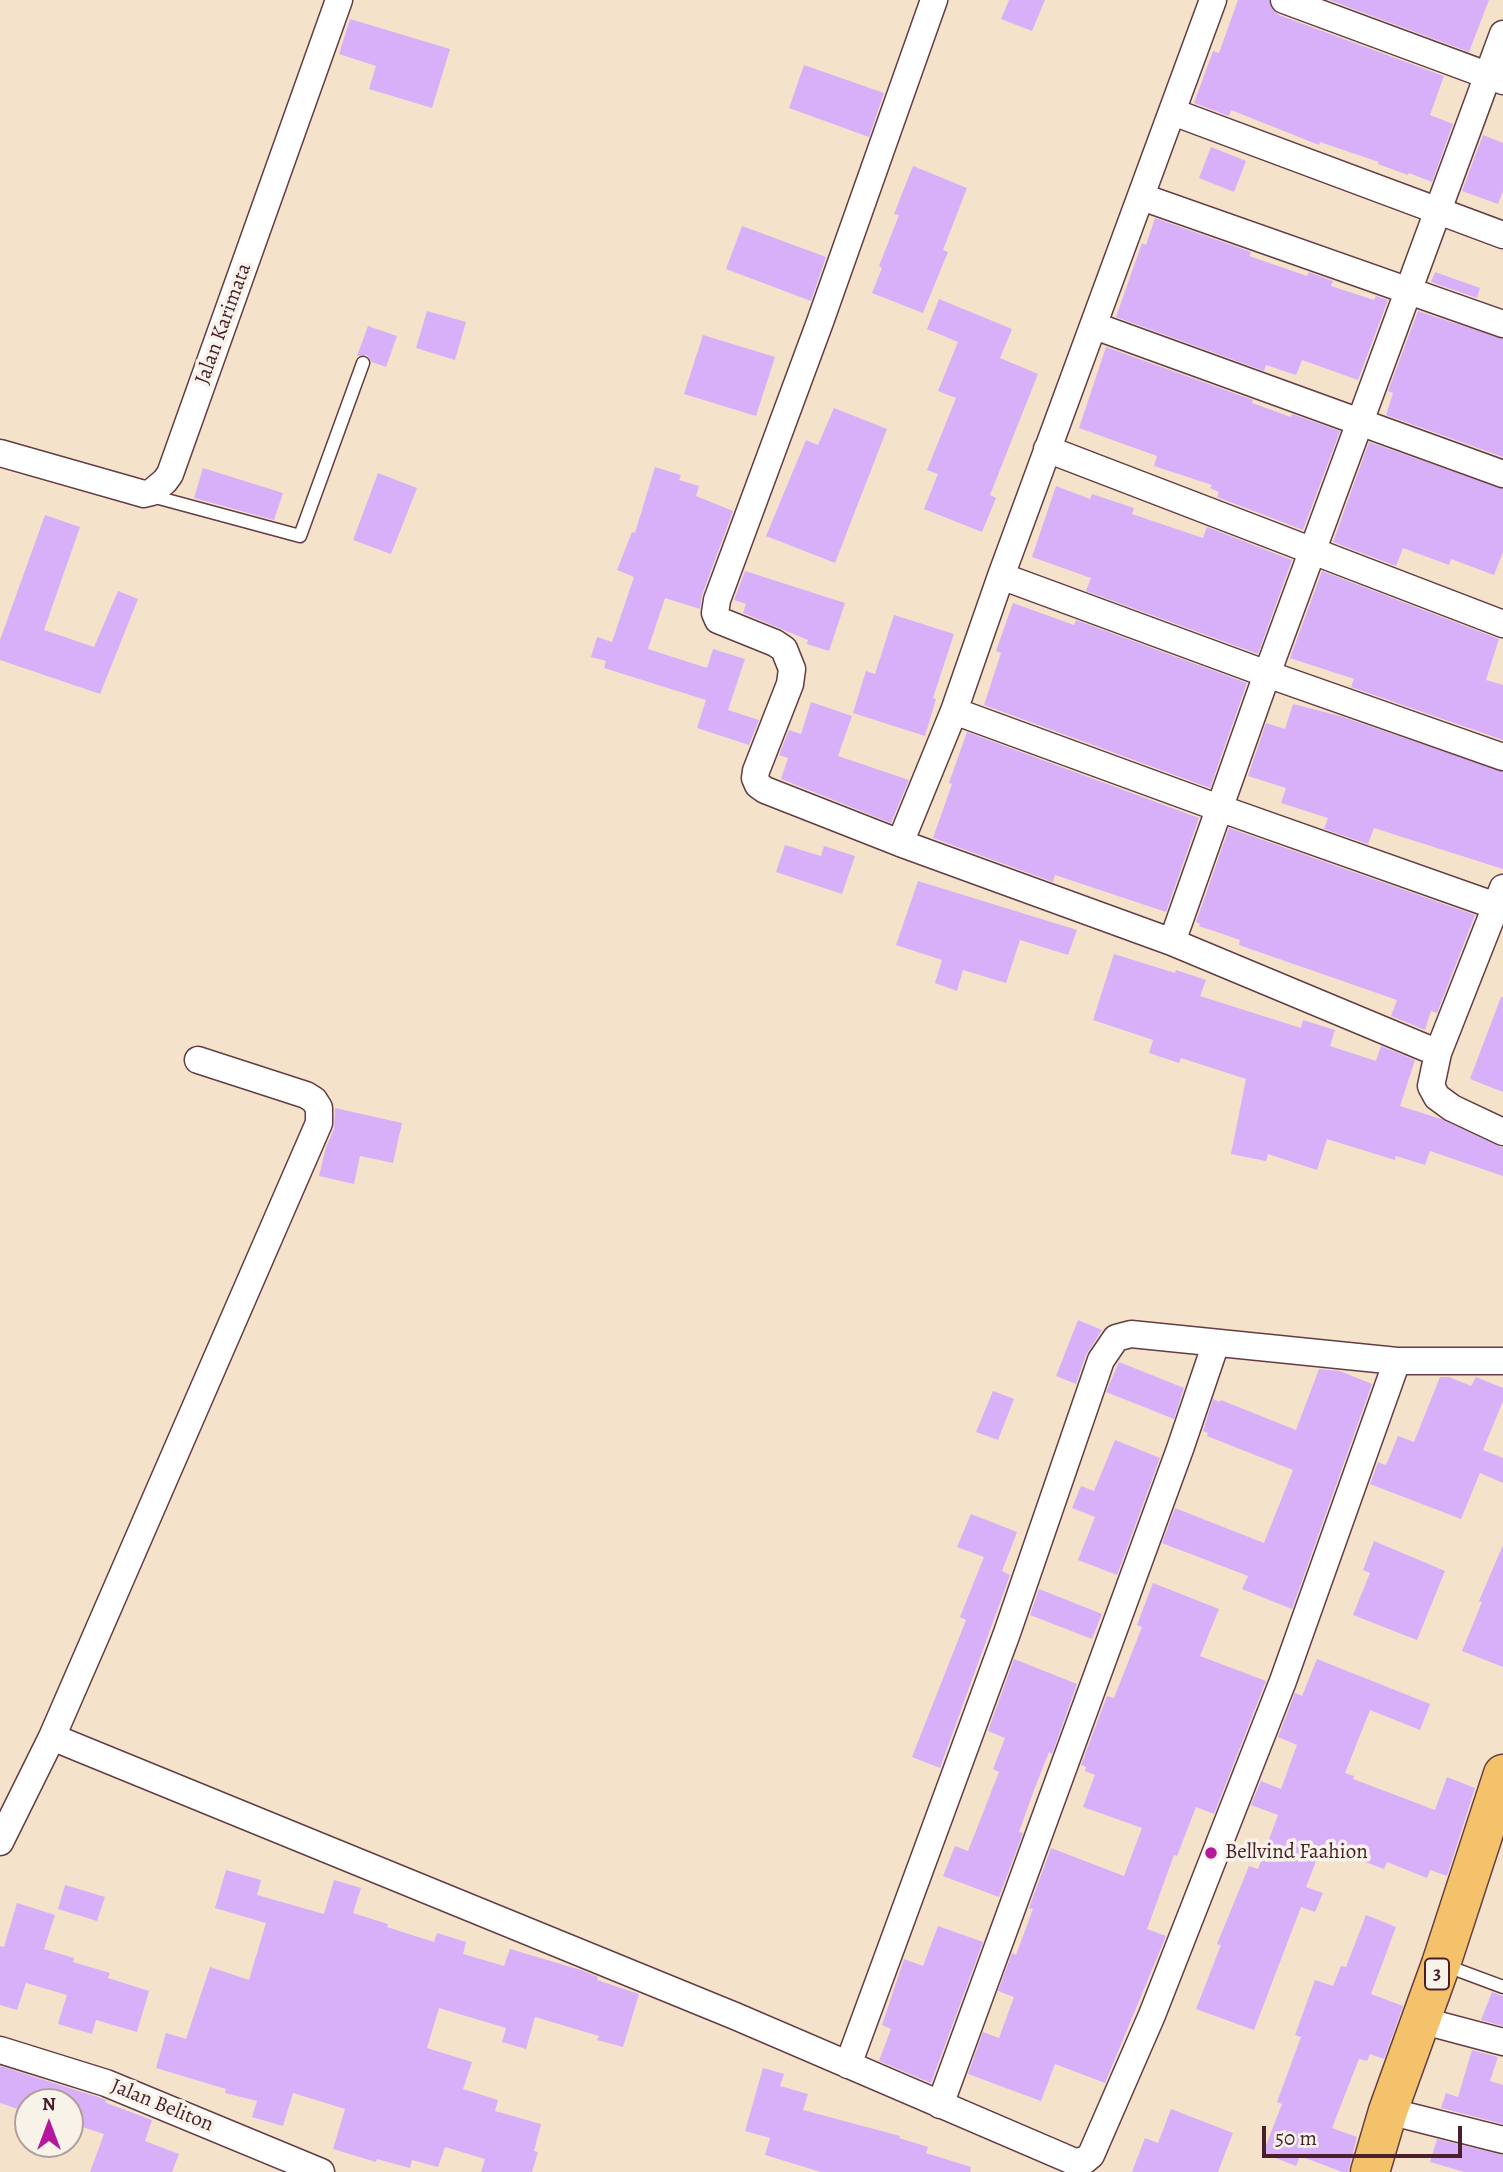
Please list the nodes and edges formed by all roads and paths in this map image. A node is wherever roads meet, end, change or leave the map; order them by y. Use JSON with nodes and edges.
{"nodes":[{"id":1,"x":339,"y":0,"type":"edge"},
{"id":2,"x":934,"y":0,"type":"edge"},
{"id":3,"x":1213,"y":0,"type":"edge"},
{"id":4,"x":1284,"y":0,"type":"edge"},
{"id":5,"x":1503,"y":34,"type":"edge"},
{"id":6,"x":1496,"y":78,"type":"edge"},
{"id":7,"x":1173,"y":112,"type":"junction"},
{"id":8,"x":1142,"y":197,"type":"junction"},
{"id":9,"x":1437,"y":212,"type":"junction"},
{"id":10,"x":1503,"y":235,"type":"edge"},
{"id":11,"x":1408,"y":291,"type":"junction"},
{"id":12,"x":1503,"y":324,"type":"edge"},
{"id":13,"x":1095,"y":326,"type":"junction"},
{"id":14,"x":363,"y":363,"type":"dead end"},
{"id":15,"x":1360,"y":422,"type":"junction"},
{"id":16,"x":1047,"y":449,"type":"junction"},
{"id":17,"x":0,"y":453,"type":"edge"},
{"id":18,"x":1503,"y":474,"type":"edge"},
{"id":19,"x":144,"y":494,"type":"junction"},
{"id":20,"x":1314,"y":551,"type":"junction"},
{"id":21,"x":1001,"y":576,"type":"junction"},
{"id":22,"x":1503,"y":624,"type":"edge"},
{"id":23,"x":1267,"y":674,"type":"junction"},
{"id":24,"x":954,"y":711,"type":"junction"},
{"id":25,"x":1503,"y":757,"type":"edge"},
{"id":26,"x":1219,"y":808,"type":"junction"},
{"id":27,"x":900,"y":843,"type":"junction"},
{"id":28,"x":1500,"y":897,"type":"edge"},
{"id":29,"x":1172,"y":942,"type":"junction"},
{"id":30,"x":1438,"y":1054,"type":"junction"},
{"id":31,"x":198,"y":1060,"type":"dead end"},
{"id":32,"x":1503,"y":1132,"type":"edge"},
{"id":33,"x":1216,"y":1342,"type":"junction"},
{"id":34,"x":1503,"y":1361,"type":"edge"},
{"id":35,"x":1397,"y":1362,"type":"junction"},
{"id":36,"x":52,"y":1737,"type":"junction"},
{"id":37,"x":1503,"y":1774,"type":"edge"},
{"id":38,"x":0,"y":1842,"type":"edge"},
{"id":39,"x":1441,"y":1964,"type":"junction"},
{"id":40,"x":1503,"y":1987,"type":"edge"},
{"id":41,"x":1420,"y":2020,"type":"junction"},
{"id":42,"x":1503,"y":2042,"type":"edge"},
{"id":43,"x":0,"y":2050,"type":"edge"},
{"id":44,"x":848,"y":2065,"type":"junction"},
{"id":45,"x":940,"y":2105,"type":"junction"},
{"id":46,"x":1388,"y":2111,"type":"junction"},
{"id":47,"x":1503,"y":2140,"type":"edge"},
{"id":48,"x":321,"y":2172,"type":"edge"},
{"id":49,"x":1370,"y":2172,"type":"edge"}],
"edges":[{"from":1,"to":19,"type":"street","name":"Jalan Karimata"},
{"from":2,"to":27,"type":"street"},
{"from":3,"to":7,"type":"street"},
{"from":4,"to":6,"type":"street"},
{"from":5,"to":6,"type":"street"},
{"from":6,"to":9,"type":"street"},
{"from":7,"to":8,"type":"street"},
{"from":7,"to":9,"type":"street"},
{"from":8,"to":11,"type":"street"},
{"from":8,"to":13,"type":"street"},
{"from":9,"to":10,"type":"street"},
{"from":9,"to":11,"type":"street"},
{"from":11,"to":12,"type":"street"},
{"from":11,"to":15,"type":"street"},
{"from":13,"to":15,"type":"street"},
{"from":13,"to":16,"type":"street"},
{"from":14,"to":19,"type":"lane"},
{"from":15,"to":18,"type":"street"},
{"from":15,"to":20,"type":"street"},
{"from":16,"to":20,"type":"street"},
{"from":16,"to":21,"type":"street"},
{"from":17,"to":19,"type":"street"},
{"from":20,"to":22,"type":"street"},
{"from":20,"to":23,"type":"street"},
{"from":21,"to":23,"type":"street"},
{"from":21,"to":24,"type":"street"},
{"from":23,"to":25,"type":"street"},
{"from":23,"to":26,"type":"street"},
{"from":24,"to":26,"type":"street"},
{"from":24,"to":27,"type":"street"},
{"from":26,"to":28,"type":"street"},
{"from":26,"to":29,"type":"street"},
{"from":27,"to":29,"type":"street"},
{"from":28,"to":30,"type":"street"},
{"from":29,"to":30,"type":"street"},
{"from":30,"to":32,"type":"street"},
{"from":31,"to":36,"type":"street"},
{"from":33,"to":35,"type":"street"},
{"from":33,"to":44,"type":"street"},
{"from":33,"to":45,"type":"street"},
{"from":34,"to":35,"type":"street"},
{"from":35,"to":45,"type":"street"},
{"from":36,"to":38,"type":"street"},
{"from":36,"to":44,"type":"street"},
{"from":37,"to":39,"type":"highway","number":"3"},
{"from":39,"to":40,"type":"lane"},
{"from":39,"to":41,"type":"highway","number":"3"},
{"from":41,"to":42,"type":"street"},
{"from":41,"to":46,"type":"highway","number":"3"},
{"from":43,"to":48,"type":"street","name":"Jalan Beliton"},
{"from":44,"to":45,"type":"street"},
{"from":46,"to":47,"type":"street"},
{"from":46,"to":49,"type":"highway","number":"3"}]}
